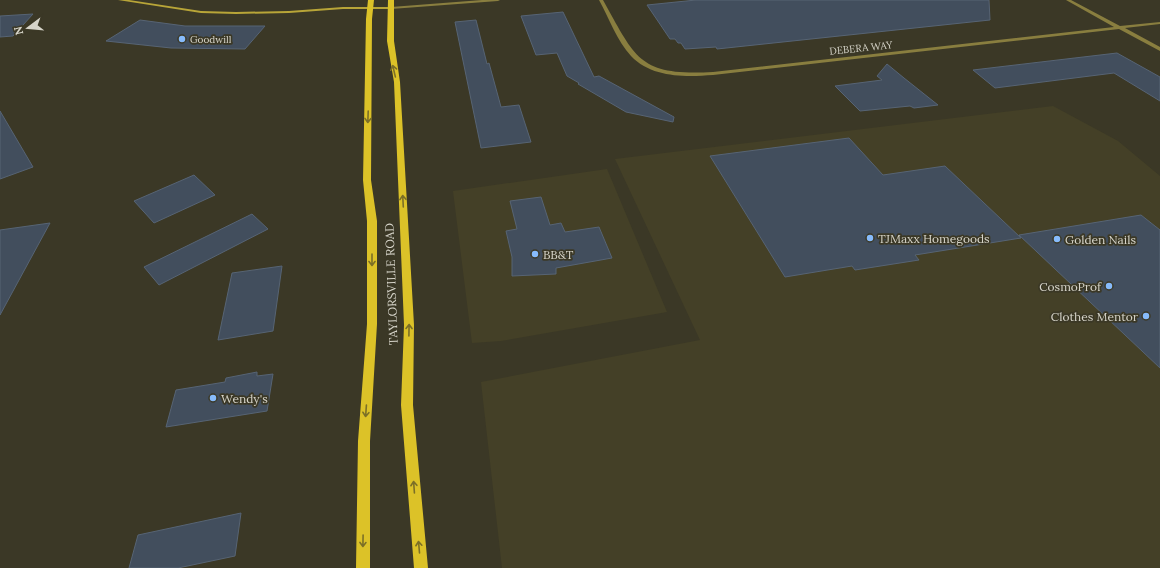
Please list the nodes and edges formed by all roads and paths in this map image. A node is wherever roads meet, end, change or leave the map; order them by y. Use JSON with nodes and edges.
{"nodes":[{"id":1,"x":120,"y":0,"type":"edge"},
{"id":2,"x":498,"y":0,"type":"edge"},
{"id":3,"x":601,"y":0,"type":"edge"},
{"id":4,"x":1068,"y":0,"type":"edge"},
{"id":5,"x":370,"y":4,"type":"edge"},
{"id":6,"x":391,"y":4,"type":"edge"},
{"id":7,"x":1160,"y":24,"type":"edge"},
{"id":8,"x":1121,"y":28,"type":"junction"},
{"id":9,"x":1160,"y":50,"type":"edge"},
{"id":10,"x":363,"y":568,"type":"edge"},
{"id":11,"x":421,"y":568,"type":"edge"}],
"edges":[{"from":1,"to":5,"type":"street"},
{"from":2,"to":6,"type":"street"},
{"from":3,"to":8,"type":"street","name":"DEBERA WAY"},
{"from":4,"to":8,"type":"street"},
{"from":5,"to":6,"type":"street"},
{"from":5,"to":10,"type":"main road","name":"TAYLORSVILLE ROAD","one_way":true},
{"from":11,"to":6,"type":"main road","name":"TAYLORSVILLE ROAD","one_way":true},
{"from":7,"to":8,"type":"street","name":"DEBERA WAY"},
{"from":8,"to":9,"type":"street"}]}
